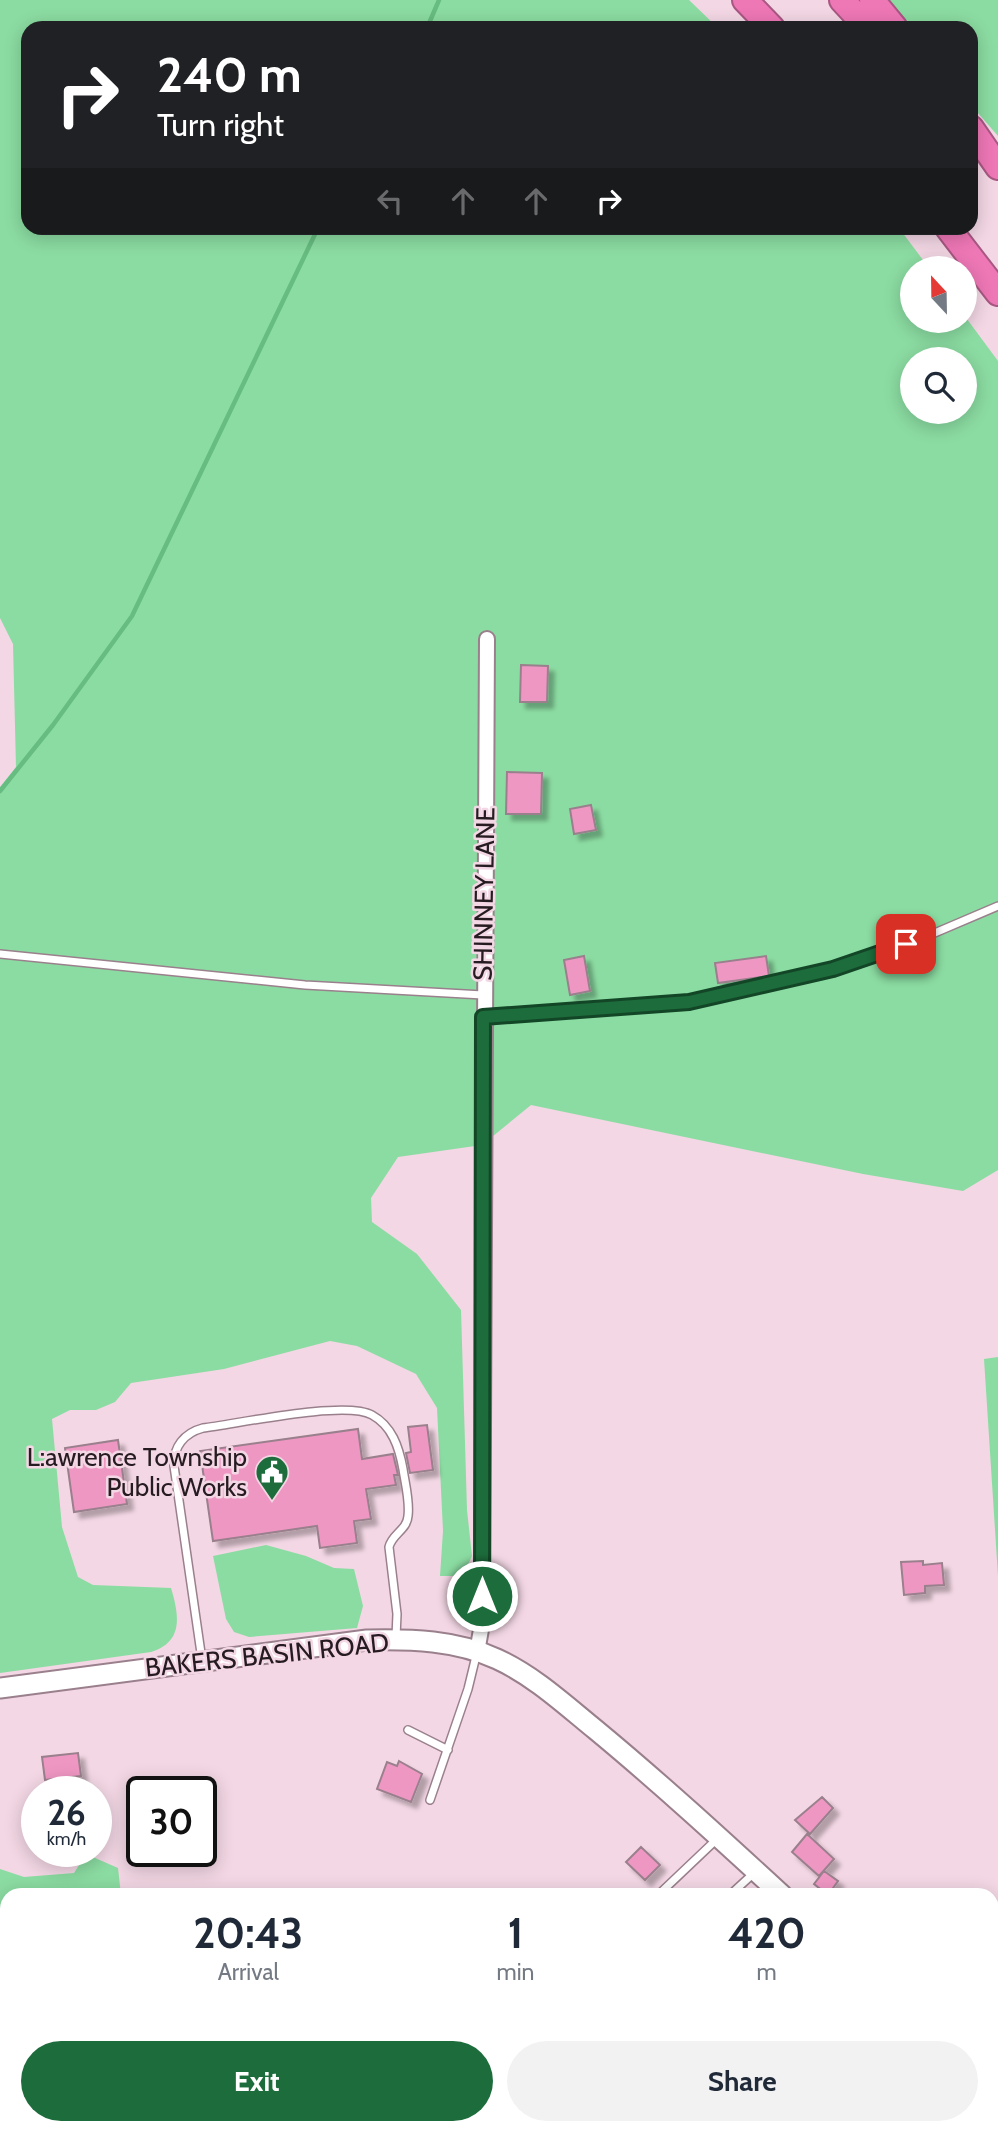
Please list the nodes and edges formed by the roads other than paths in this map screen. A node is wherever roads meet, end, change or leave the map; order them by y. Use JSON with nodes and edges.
{"nodes":[{"id":1,"x":745,"y":0,"type":"edge"},
{"id":2,"x":842,"y":0,"type":"edge"},
{"id":3,"x":872,"y":0,"type":"edge"},
{"id":4,"x":765,"y":21,"type":"edge"},
{"id":5,"x":862,"y":21,"type":"edge"},
{"id":6,"x":889,"y":21,"type":"edge"},
{"id":7,"x":978,"y":138,"type":"edge"},
{"id":8,"x":978,"y":154,"type":"edge"},
{"id":9,"x":998,"y":167,"type":"edge"},
{"id":10,"x":998,"y":178,"type":"edge"},
{"id":11,"x":953,"y":235,"type":"edge"},
{"id":12,"x":998,"y":292,"type":"edge"},
{"id":13,"x":487,"y":639,"type":"dead end"},
{"id":14,"x":998,"y":906,"type":"edge"},
{"id":15,"x":0,"y":954,"type":"edge"},
{"id":16,"x":483,"y":995,"type":"junction"},
{"id":17,"x":483,"y":1017,"type":"junction"},
{"id":18,"x":396,"y":1639,"type":"junction"},
{"id":19,"x":477,"y":1652,"type":"junction"},
{"id":20,"x":202,"y":1661,"type":"junction"},
{"id":21,"x":0,"y":1688,"type":"edge"},
{"id":22,"x":408,"y":1730,"type":"dead end"},
{"id":23,"x":448,"y":1750,"type":"junction"},
{"id":24,"x":430,"y":1800,"type":"dead end"},
{"id":25,"x":718,"y":1837,"type":"junction"},
{"id":26,"x":756,"y":1871,"type":"junction"},
{"id":27,"x":665,"y":1888,"type":"edge"},
{"id":28,"x":738,"y":1888,"type":"edge"},
{"id":29,"x":774,"y":1888,"type":"edge"}],
"edges":[{"from":1,"to":4,"type":"highway"},
{"from":2,"to":5,"type":"highway"},
{"from":3,"to":6,"type":"highway"},
{"from":7,"to":9,"type":"highway"},
{"from":8,"to":10,"type":"highway"},
{"from":11,"to":12,"type":"highway"},
{"from":13,"to":16,"type":"street","name":"SHINNEY LANE"},
{"from":14,"to":17,"type":"lane"},
{"from":15,"to":16,"type":"lane"},
{"from":16,"to":17,"type":"street","name":"SHINNEY LANE"},
{"from":17,"to":19,"type":"street","name":"SHINNEY LANE"},
{"from":18,"to":19,"type":"main road","name":"BAKERS BASIN ROAD"},
{"from":18,"to":20,"type":"main road","name":"BAKERS BASIN ROAD"},
{"from":18,"to":20,"type":"lane"},
{"from":19,"to":23,"type":"lane"},
{"from":19,"to":25,"type":"main road","name":"BAKERS BASIN ROAD"},
{"from":20,"to":21,"type":"main road","name":"BAKERS BASIN ROAD"},
{"from":22,"to":23,"type":"lane"},
{"from":23,"to":24,"type":"lane"},
{"from":25,"to":26,"type":"main road","name":"BAKERS BASIN ROAD"},
{"from":25,"to":27,"type":"lane"},
{"from":26,"to":28,"type":"lane"},
{"from":26,"to":29,"type":"main road","name":"BAKERS BASIN ROAD"}]}
